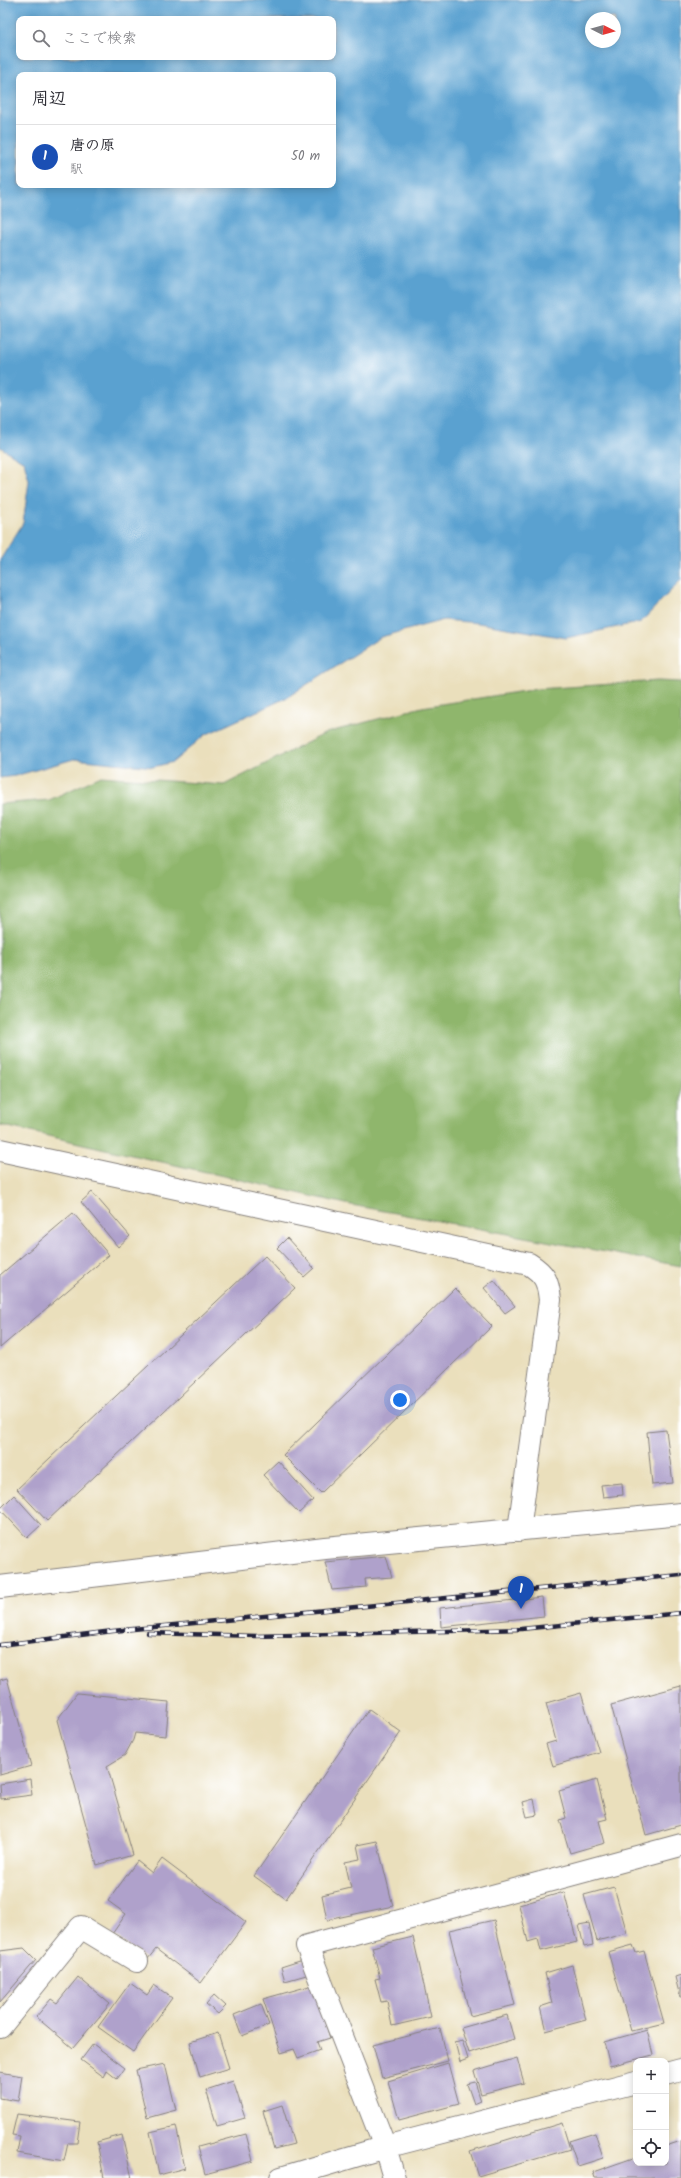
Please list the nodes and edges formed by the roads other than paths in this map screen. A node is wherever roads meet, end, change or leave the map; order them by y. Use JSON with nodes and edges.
{"nodes":[{"id":1,"x":0,"y":1150,"type":"edge"},
{"id":2,"x":681,"y":1514,"type":"edge"},
{"id":3,"x":519,"y":1530,"type":"junction"},
{"id":4,"x":0,"y":1587,"type":"edge"},
{"id":5,"x":681,"y":1845,"type":"edge"},
{"id":6,"x":137,"y":1961,"type":"dead end"},
{"id":7,"x":0,"y":2028,"type":"edge"},
{"id":8,"x":681,"y":2070,"type":"edge"},
{"id":9,"x":669,"y":2073,"type":"edge"},
{"id":10,"x":633,"y":2083,"type":"edge"},
{"id":11,"x":385,"y":2147,"type":"junction"},
{"id":12,"x":281,"y":2178,"type":"edge"},
{"id":13,"x":394,"y":2178,"type":"edge"}],
"edges":[{"from":1,"to":3,"type":"street"},
{"from":2,"to":3,"type":"street"},
{"from":3,"to":4,"type":"street"},
{"from":5,"to":11,"type":"street"},
{"from":6,"to":7,"type":"street"},
{"from":8,"to":9,"type":"street"},
{"from":10,"to":11,"type":"street"},
{"from":11,"to":12,"type":"street"},
{"from":11,"to":13,"type":"street"}]}
